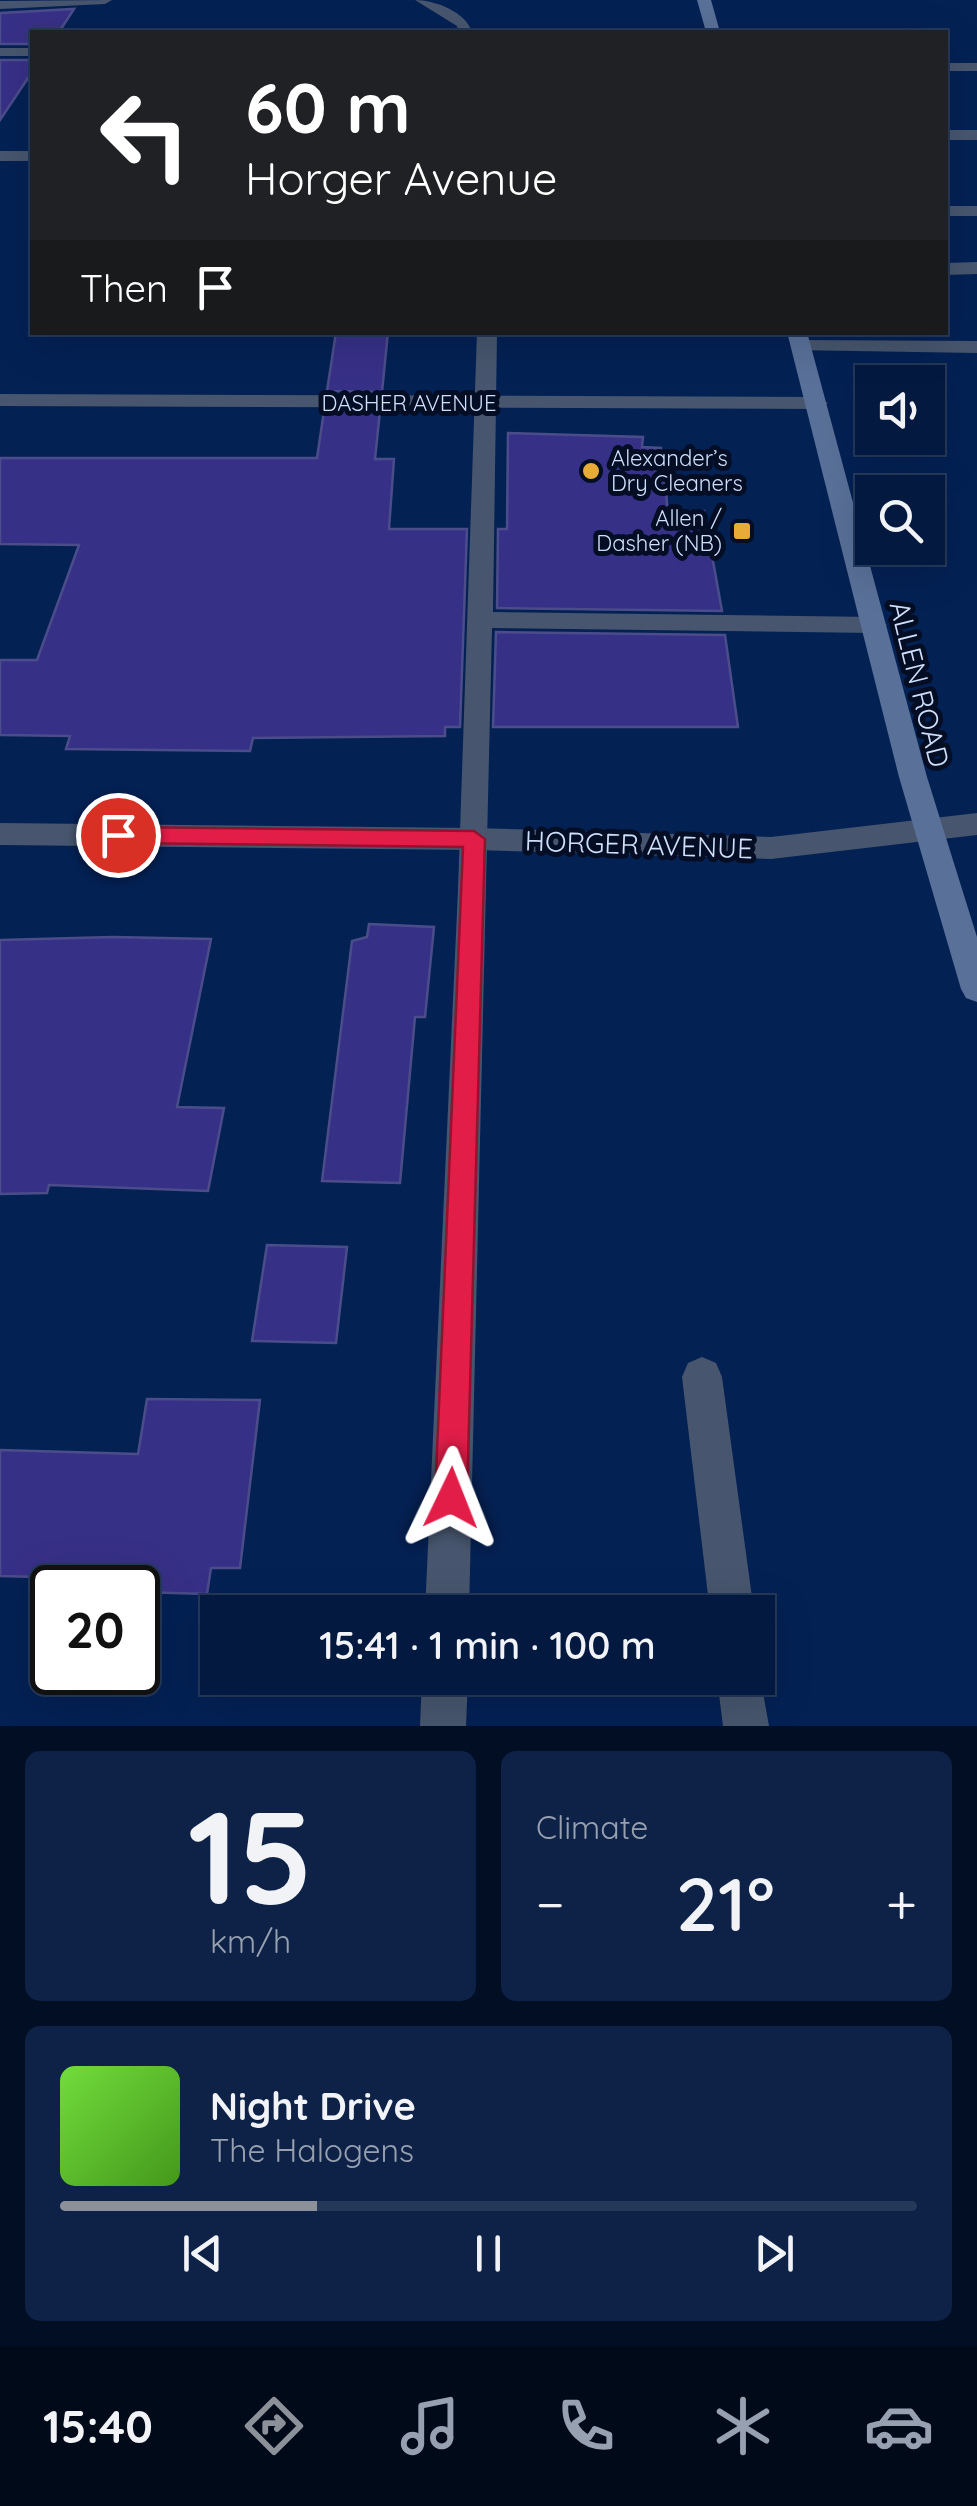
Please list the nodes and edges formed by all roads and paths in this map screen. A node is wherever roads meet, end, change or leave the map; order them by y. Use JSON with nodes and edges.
{"nodes":[{"id":1,"x":105,"y":0,"type":"edge"},
{"id":2,"x":422,"y":0,"type":"edge"},
{"id":3,"x":704,"y":0,"type":"edge"},
{"id":4,"x":0,"y":5,"type":"edge"},
{"id":5,"x":464,"y":30,"type":"edge"},
{"id":6,"x":712,"y":30,"type":"edge"},
{"id":7,"x":0,"y":52,"type":"edge"},
{"id":8,"x":30,"y":52,"type":"edge"},
{"id":9,"x":948,"y":67,"type":"edge"},
{"id":10,"x":977,"y":67,"type":"edge"},
{"id":11,"x":948,"y":135,"type":"edge"},
{"id":12,"x":977,"y":135,"type":"edge"},
{"id":13,"x":0,"y":156,"type":"edge"},
{"id":14,"x":30,"y":156,"type":"edge"},
{"id":15,"x":948,"y":211,"type":"edge"},
{"id":16,"x":977,"y":212,"type":"edge"},
{"id":17,"x":977,"y":268,"type":"edge"},
{"id":18,"x":948,"y":269,"type":"edge"},
{"id":19,"x":487,"y":335,"type":"edge"},
{"id":20,"x":799,"y":340,"type":"edge"},
{"id":21,"x":977,"y":347,"type":"edge"},
{"id":22,"x":0,"y":400,"type":"edge"},
{"id":23,"x":817,"y":403,"type":"junction"},
{"id":24,"x":486,"y":404,"type":"junction"},
{"id":25,"x":478,"y":620,"type":"junction"},
{"id":26,"x":874,"y":626,"type":"junction"},
{"id":27,"x":977,"y":824,"type":"edge"},
{"id":28,"x":928,"y":828,"type":"junction"},
{"id":29,"x":0,"y":834,"type":"edge"},
{"id":30,"x":474,"y":839,"type":"junction"},
{"id":31,"x":977,"y":989,"type":"edge"},
{"id":32,"x":702,"y":1377,"type":"dead end"},
{"id":33,"x":448,"y":1595,"type":"edge"},
{"id":34,"x":730,"y":1595,"type":"edge"},
{"id":35,"x":444,"y":1695,"type":"edge"},
{"id":36,"x":742,"y":1695,"type":"edge"},
{"id":37,"x":443,"y":1726,"type":"edge"},
{"id":38,"x":746,"y":1726,"type":"edge"}],
"edges":[{"from":1,"to":4,"type":"street"},
{"from":2,"to":5,"type":"street"},
{"from":3,"to":6,"type":"main road"},
{"from":7,"to":8,"type":"street"},
{"from":9,"to":10,"type":"street"},
{"from":11,"to":12,"type":"street"},
{"from":13,"to":14,"type":"street"},
{"from":15,"to":16,"type":"street"},
{"from":17,"to":18,"type":"street"},
{"from":19,"to":24,"type":"street"},
{"from":20,"to":21,"type":"street"},
{"from":20,"to":23,"type":"main road","name":"ALLEN ROAD"},
{"from":22,"to":24,"type":"street","name":"DASHER AVENUE"},
{"from":23,"to":24,"type":"street","name":"DASHER AVENUE"},
{"from":23,"to":26,"type":"main road","name":"ALLEN ROAD"},
{"from":24,"to":25,"type":"street"},
{"from":25,"to":26,"type":"street"},
{"from":25,"to":30,"type":"street"},
{"from":26,"to":28,"type":"main road","name":"ALLEN ROAD"},
{"from":27,"to":28,"type":"street","name":"HORGER AVENUE"},
{"from":28,"to":30,"type":"street","name":"HORGER AVENUE"},
{"from":28,"to":31,"type":"main road","name":"ALLEN ROAD"},
{"from":29,"to":30,"type":"street","name":"HORGER AVENUE"},
{"from":30,"to":33,"type":"street"},
{"from":32,"to":34,"type":"street"},
{"from":35,"to":37,"type":"street"},
{"from":36,"to":38,"type":"street"}]}
